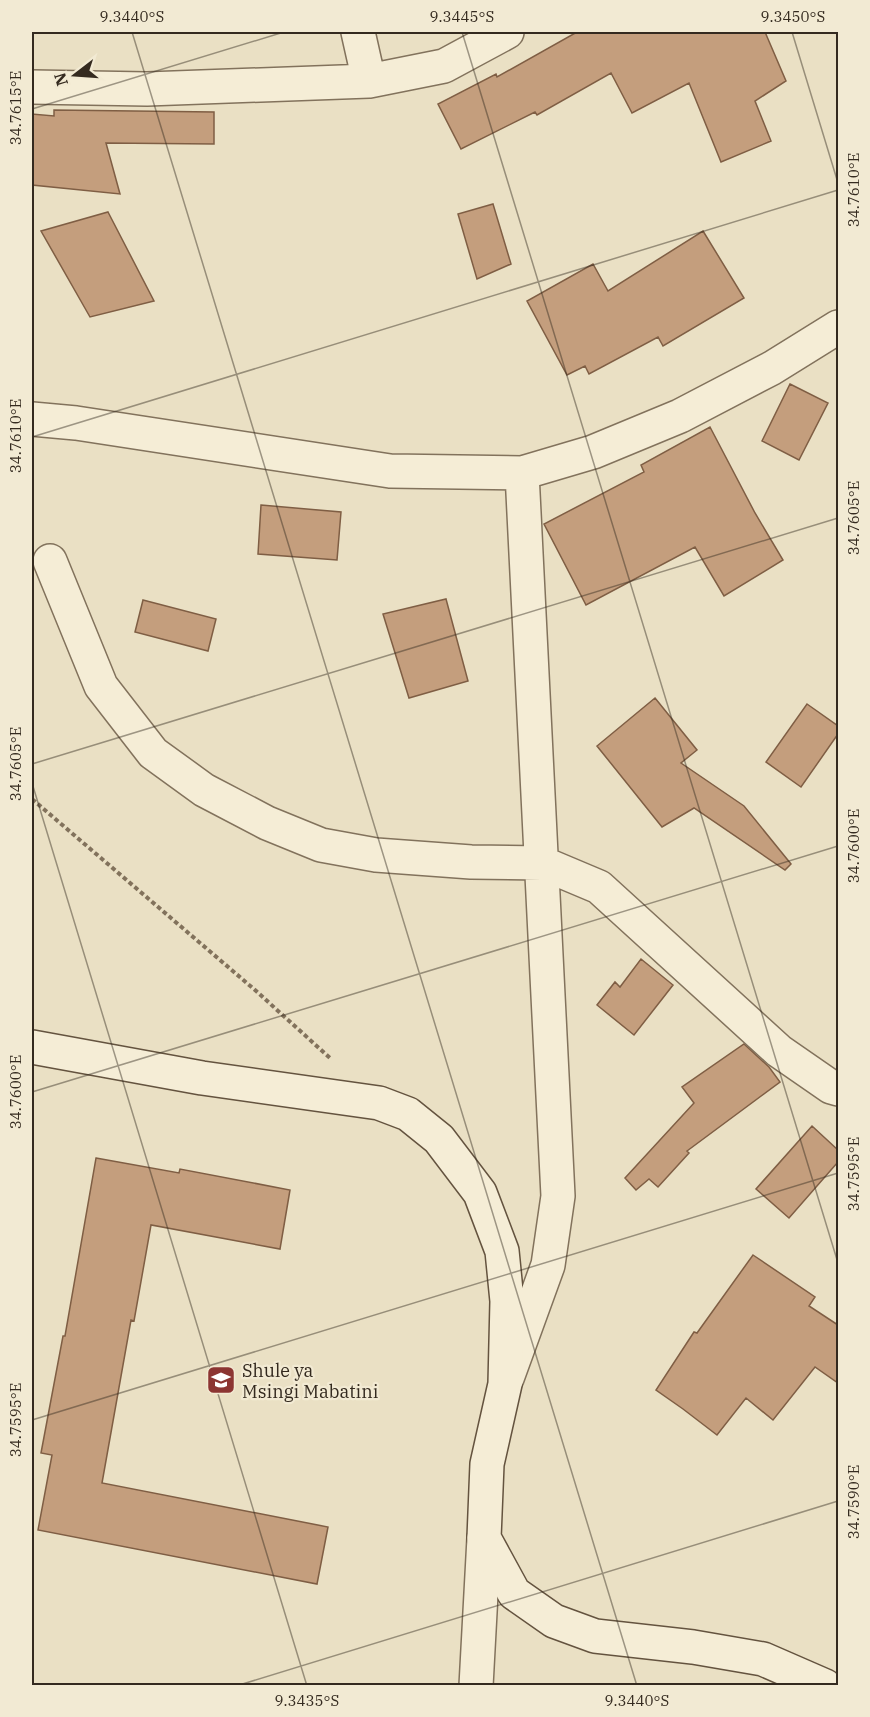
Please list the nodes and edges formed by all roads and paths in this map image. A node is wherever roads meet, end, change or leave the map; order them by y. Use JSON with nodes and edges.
{"nodes":[{"id":1,"x":358,"y":32,"type":"edge"},
{"id":2,"x":507,"y":32,"type":"edge"},
{"id":3,"x":369,"y":81,"type":"junction"},
{"id":4,"x":32,"y":87,"type":"edge"},
{"id":5,"x":838,"y":327,"type":"edge"},
{"id":6,"x":32,"y":419,"type":"edge"},
{"id":7,"x":522,"y":473,"type":"junction"},
{"id":8,"x":50,"y":561,"type":"dead end"},
{"id":9,"x":32,"y":799,"type":"edge"},
{"id":10,"x":542,"y":863,"type":"junction"},
{"id":11,"x":32,"y":1047,"type":"edge"},
{"id":12,"x":338,"y":1065,"type":"dead end"},
{"id":13,"x":838,"y":1089,"type":"edge"},
{"id":14,"x":505,"y":1384,"type":"junction"},
{"id":15,"x":484,"y":1538,"type":"junction"},
{"id":16,"x":476,"y":1686,"type":"edge"},
{"id":17,"x":825,"y":1686,"type":"edge"}],
"edges":[{"from":1,"to":3,"type":"street"},
{"from":2,"to":3,"type":"street"},
{"from":3,"to":4,"type":"street"},
{"from":5,"to":7,"type":"street"},
{"from":6,"to":7,"type":"street"},
{"from":7,"to":10,"type":"street"},
{"from":8,"to":10,"type":"street"},
{"from":9,"to":12,"type":"path"},
{"from":10,"to":13,"type":"street"},
{"from":10,"to":14,"type":"street"},
{"from":11,"to":14,"type":"street"},
{"from":14,"to":15,"type":"street"},
{"from":15,"to":16,"type":"street"},
{"from":15,"to":17,"type":"street"}]}
